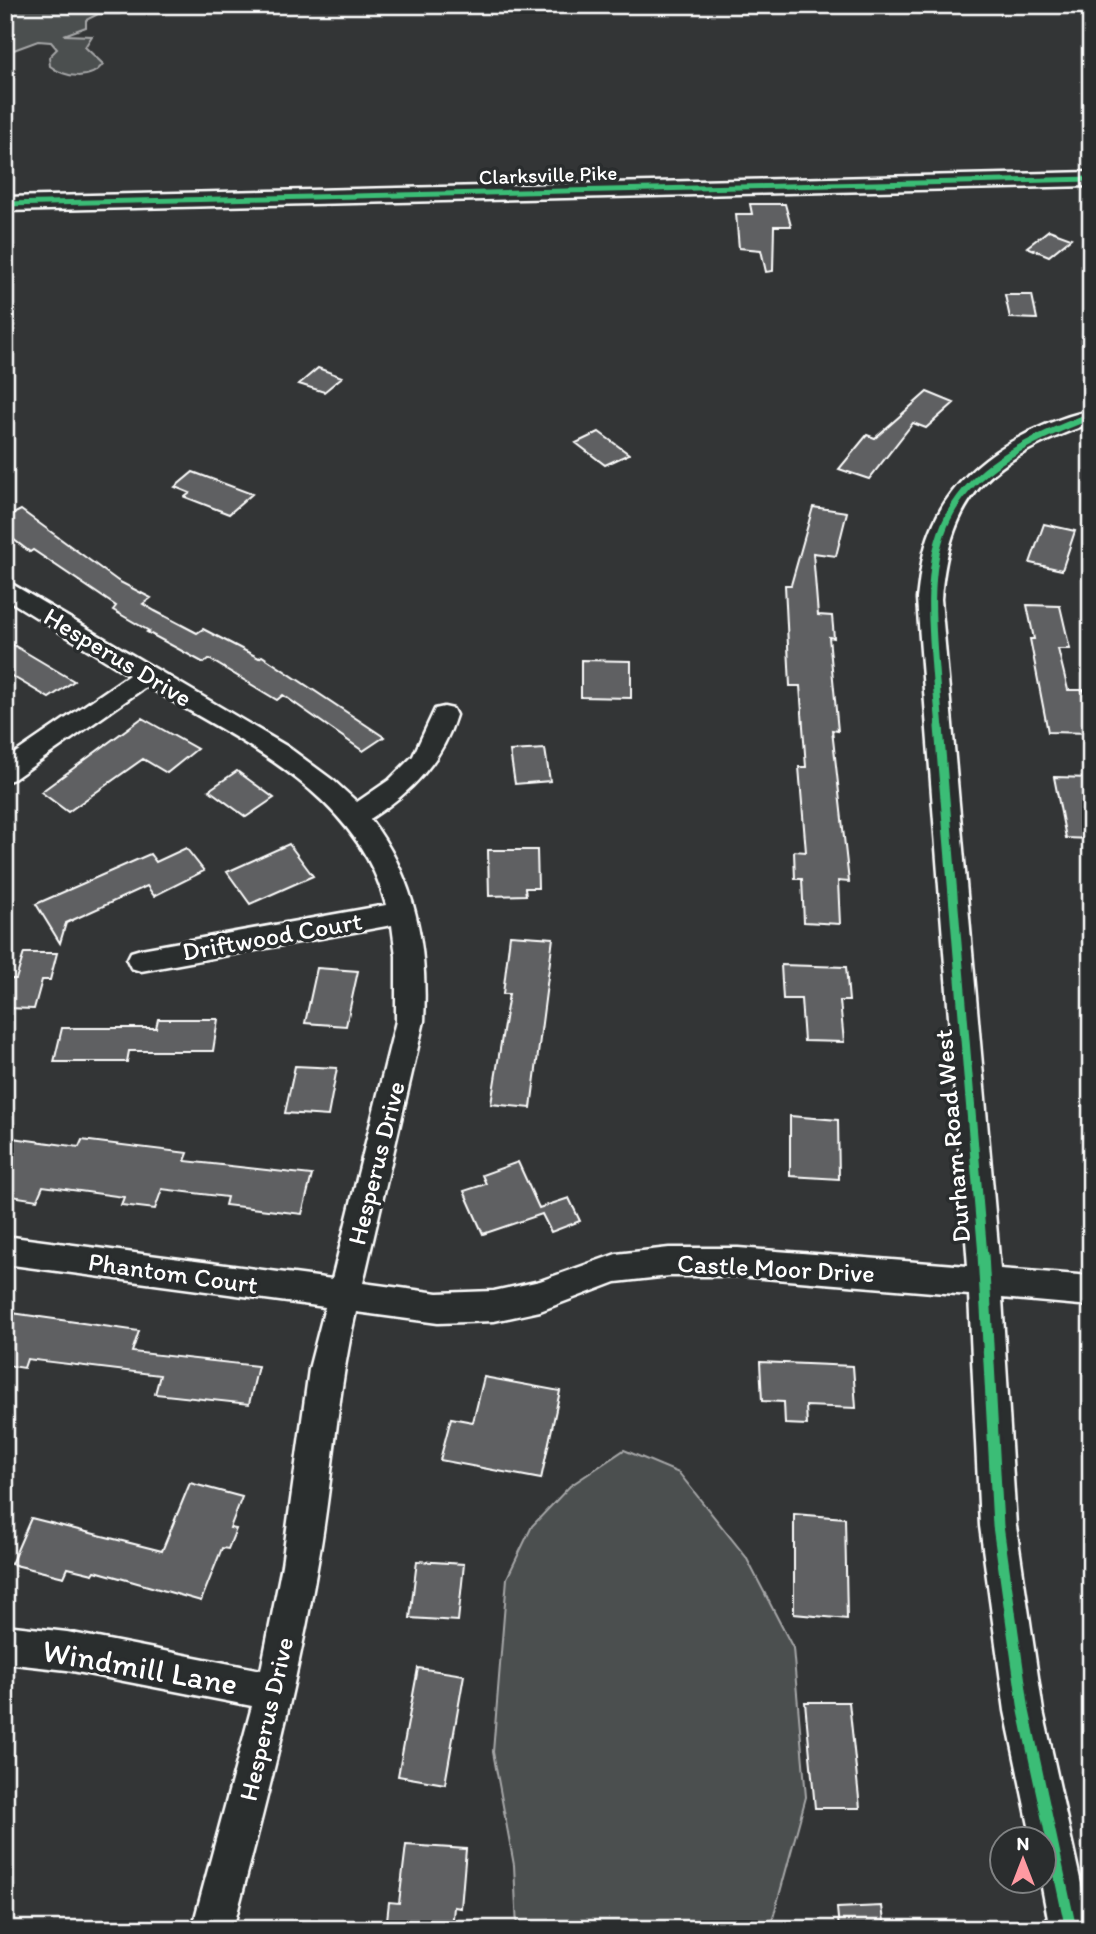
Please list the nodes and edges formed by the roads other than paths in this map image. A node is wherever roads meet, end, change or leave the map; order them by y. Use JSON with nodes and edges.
{"nodes":[{"id":1,"x":1091,"y":178,"type":"edge"},
{"id":2,"x":5,"y":204,"type":"edge"},
{"id":3,"x":1091,"y":416,"type":"edge"},
{"id":4,"x":5,"y":587,"type":"edge"},
{"id":5,"x":146,"y":675,"type":"junction"},
{"id":6,"x":444,"y":715,"type":"dead end"},
{"id":7,"x":5,"y":773,"type":"edge"},
{"id":8,"x":355,"y":816,"type":"junction"},
{"id":9,"x":404,"y":912,"type":"junction"},
{"id":10,"x":141,"y":961,"type":"dead end"},
{"id":11,"x":5,"y":1250,"type":"edge"},
{"id":12,"x":985,"y":1283,"type":"junction"},
{"id":13,"x":1091,"y":1291,"type":"edge"},
{"id":14,"x":341,"y":1296,"type":"junction"},
{"id":15,"x":5,"y":1644,"type":"edge"},
{"id":16,"x":275,"y":1692,"type":"junction"},
{"id":17,"x":212,"y":1929,"type":"edge"},
{"id":18,"x":1071,"y":1929,"type":"edge"}],
"edges":[{"from":1,"to":2,"type":"main road","name":"Clarksville Pike"},
{"from":3,"to":12,"type":"street","name":"Durham Road West"},
{"from":4,"to":5,"type":"street","name":"Hesperus Drive"},
{"from":5,"to":7,"type":"street"},
{"from":5,"to":8,"type":"street","name":"Hesperus Drive"},
{"from":6,"to":8,"type":"street"},
{"from":8,"to":9,"type":"street","name":"Hesperus Drive"},
{"from":9,"to":10,"type":"street","name":"Driftwood Court"},
{"from":9,"to":14,"type":"street","name":"Hesperus Drive"},
{"from":11,"to":14,"type":"street","name":"Phantom Court"},
{"from":12,"to":13,"type":"street","name":"Castle Moor Drive"},
{"from":12,"to":14,"type":"street","name":"Castle Moor Drive"},
{"from":12,"to":18,"type":"street","name":"Durham Road West"},
{"from":14,"to":16,"type":"street","name":"Hesperus Drive"},
{"from":15,"to":16,"type":"street","name":"Windmill Lane"},
{"from":16,"to":17,"type":"street","name":"Hesperus Drive"}]}
